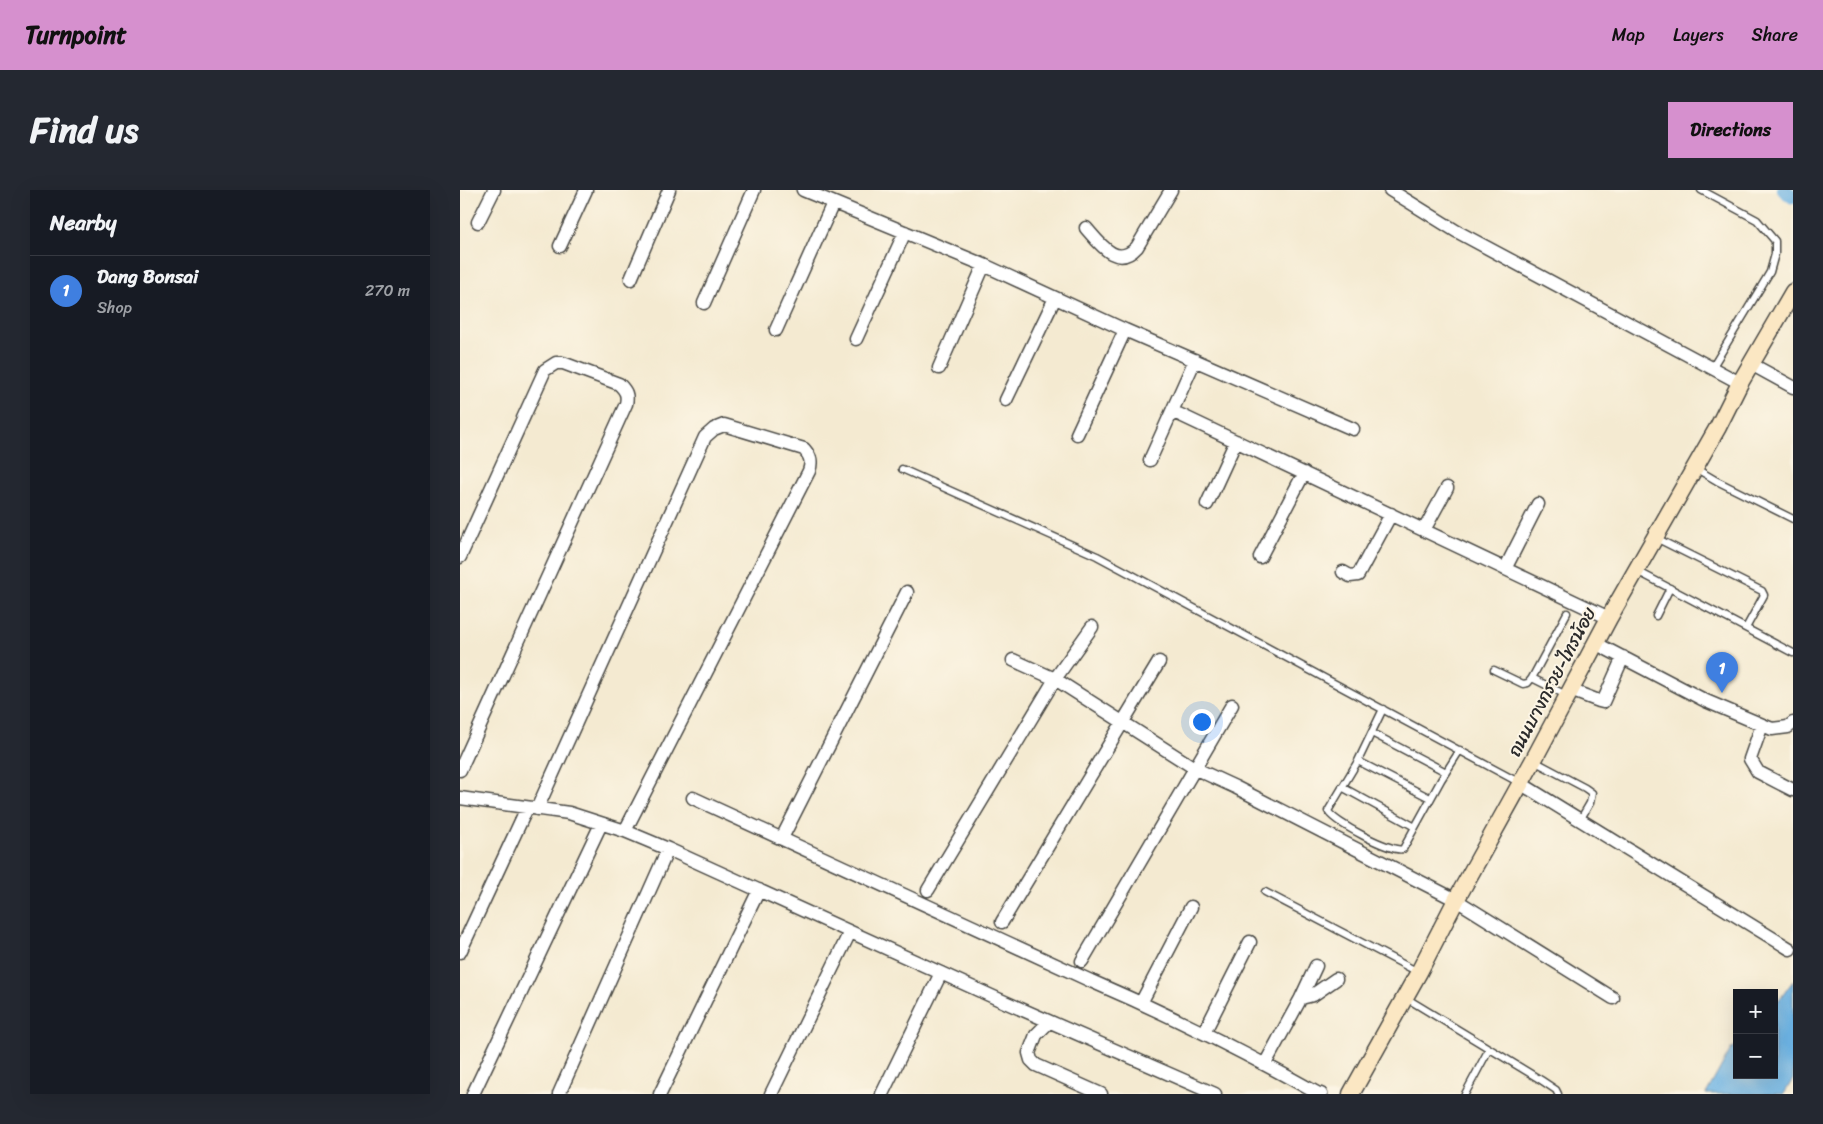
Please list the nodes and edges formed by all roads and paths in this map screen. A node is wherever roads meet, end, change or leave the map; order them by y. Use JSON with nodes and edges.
{"nodes":[{"id":1,"x":494,"y":190,"type":"edge"},
{"id":2,"x":586,"y":190,"type":"edge"},
{"id":3,"x":669,"y":190,"type":"edge"},
{"id":4,"x":754,"y":190,"type":"edge"},
{"id":5,"x":803,"y":190,"type":"edge"},
{"id":6,"x":1171,"y":190,"type":"edge"},
{"id":7,"x":1390,"y":190,"type":"edge"},
{"id":8,"x":1700,"y":190,"type":"edge"},
{"id":9,"x":833,"y":203,"type":"junction"},
{"id":10,"x":478,"y":222,"type":"dead end"},
{"id":11,"x":1086,"y":228,"type":"dead end"},
{"id":12,"x":905,"y":232,"type":"junction"},
{"id":13,"x":560,"y":246,"type":"dead end"},
{"id":14,"x":984,"y":265,"type":"junction"},
{"id":15,"x":631,"y":279,"type":"dead end"},
{"id":16,"x":1793,"y":292,"type":"edge"},
{"id":17,"x":1055,"y":298,"type":"junction"},
{"id":18,"x":704,"y":303,"type":"dead end"},
{"id":19,"x":776,"y":330,"type":"dead end"},
{"id":20,"x":1125,"y":330,"type":"junction"},
{"id":21,"x":856,"y":340,"type":"dead end"},
{"id":22,"x":1195,"y":360,"type":"junction"},
{"id":23,"x":1751,"y":364,"type":"junction"},
{"id":24,"x":939,"y":368,"type":"dead end"},
{"id":25,"x":1712,"y":368,"type":"junction"},
{"id":26,"x":1740,"y":383,"type":"junction"},
{"id":27,"x":1793,"y":387,"type":"edge"},
{"id":28,"x":1006,"y":400,"type":"dead end"},
{"id":29,"x":1172,"y":411,"type":"junction"},
{"id":30,"x":1353,"y":429,"type":"dead end"},
{"id":31,"x":1077,"y":434,"type":"dead end"},
{"id":32,"x":1236,"y":441,"type":"junction"},
{"id":33,"x":1150,"y":460,"type":"dead end"},
{"id":34,"x":1694,"y":468,"type":"junction"},
{"id":35,"x":902,"y":469,"type":"dead end"},
{"id":36,"x":1304,"y":473,"type":"junction"},
{"id":37,"x":1447,"y":488,"type":"dead end"},
{"id":38,"x":1207,"y":504,"type":"dead end"},
{"id":39,"x":1538,"y":504,"type":"dead end"},
{"id":40,"x":1391,"y":514,"type":"junction"},
{"id":41,"x":1793,"y":519,"type":"edge"},
{"id":42,"x":1424,"y":530,"type":"junction"},
{"id":43,"x":1655,"y":537,"type":"junction"},
{"id":44,"x":460,"y":557,"type":"edge"},
{"id":45,"x":1260,"y":557,"type":"dead end"},
{"id":46,"x":1505,"y":569,"type":"junction"},
{"id":47,"x":1636,"y":571,"type":"junction"},
{"id":48,"x":1343,"y":572,"type":"dead end"},
{"id":49,"x":1670,"y":588,"type":"junction"},
{"id":50,"x":907,"y":592,"type":"dead end"},
{"id":51,"x":1567,"y":613,"type":"dead end"},
{"id":52,"x":1656,"y":616,"type":"dead end"},
{"id":53,"x":1609,"y":618,"type":"junction"},
{"id":54,"x":1092,"y":627,"type":"dead end"},
{"id":55,"x":1746,"y":628,"type":"junction"},
{"id":56,"x":1595,"y":643,"type":"junction"},
{"id":57,"x":1793,"y":654,"type":"edge"},
{"id":58,"x":1623,"y":657,"type":"junction"},
{"id":59,"x":1013,"y":660,"type":"dead end"},
{"id":60,"x":1159,"y":662,"type":"dead end"},
{"id":61,"x":1494,"y":670,"type":"dead end"},
{"id":62,"x":1532,"y":678,"type":"junction"},
{"id":63,"x":1055,"y":679,"type":"junction"},
{"id":64,"x":1569,"y":693,"type":"junction"},
{"id":65,"x":1232,"y":705,"type":"dead end"},
{"id":66,"x":1383,"y":709,"type":"junction"},
{"id":67,"x":1123,"y":721,"type":"junction"},
{"id":68,"x":1793,"y":723,"type":"edge"},
{"id":69,"x":1762,"y":724,"type":"junction"},
{"id":70,"x":1372,"y":732,"type":"junction"},
{"id":71,"x":1460,"y":750,"type":"junction"},
{"id":72,"x":1358,"y":761,"type":"junction"},
{"id":73,"x":1533,"y":761,"type":"junction"},
{"id":74,"x":1196,"y":769,"type":"junction"},
{"id":75,"x":460,"y":770,"type":"edge"},
{"id":76,"x":1446,"y":772,"type":"junction"},
{"id":77,"x":1520,"y":784,"type":"junction"},
{"id":78,"x":1342,"y":787,"type":"junction"},
{"id":79,"x":1793,"y":790,"type":"edge"},
{"id":80,"x":460,"y":798,"type":"edge"},
{"id":81,"x":693,"y":798,"type":"dead end"},
{"id":82,"x":1430,"y":798,"type":"junction"},
{"id":83,"x":532,"y":808,"type":"junction"},
{"id":84,"x":1580,"y":820,"type":"junction"},
{"id":85,"x":601,"y":824,"type":"junction"},
{"id":86,"x":1415,"y":826,"type":"junction"},
{"id":87,"x":624,"y":832,"type":"junction"},
{"id":88,"x":782,"y":838,"type":"junction"},
{"id":89,"x":668,"y":849,"type":"junction"},
{"id":90,"x":759,"y":890,"type":"junction"},
{"id":91,"x":928,"y":890,"type":"dead end"},
{"id":92,"x":1265,"y":892,"type":"dead end"},
{"id":93,"x":1456,"y":900,"type":"junction"},
{"id":94,"x":1191,"y":908,"type":"dead end"},
{"id":95,"x":1002,"y":922,"type":"dead end"},
{"id":96,"x":850,"y":932,"type":"junction"},
{"id":97,"x":1250,"y":942,"type":"dead end"},
{"id":98,"x":1790,"y":949,"type":"dead end"},
{"id":99,"x":460,"y":952,"type":"edge"},
{"id":100,"x":1082,"y":961,"type":"dead end"},
{"id":101,"x":1316,"y":966,"type":"dead end"},
{"id":102,"x":1419,"y":972,"type":"junction"},
{"id":103,"x":941,"y":973,"type":"junction"},
{"id":104,"x":1336,"y":979,"type":"dead end"},
{"id":105,"x":1301,"y":998,"type":"junction"},
{"id":106,"x":1405,"y":998,"type":"junction"},
{"id":107,"x":1613,"y":998,"type":"dead end"},
{"id":108,"x":1141,"y":1003,"type":"junction"},
{"id":109,"x":1049,"y":1022,"type":"junction"},
{"id":110,"x":1204,"y":1033,"type":"junction"},
{"id":111,"x":1489,"y":1049,"type":"junction"},
{"id":112,"x":1265,"y":1064,"type":"junction"},
{"id":113,"x":473,"y":1094,"type":"edge"},
{"id":114,"x":559,"y":1094,"type":"edge"},
{"id":115,"x":660,"y":1094,"type":"edge"},
{"id":116,"x":771,"y":1094,"type":"edge"},
{"id":117,"x":882,"y":1094,"type":"edge"},
{"id":118,"x":1101,"y":1094,"type":"edge"},
{"id":119,"x":1215,"y":1094,"type":"edge"},
{"id":120,"x":1321,"y":1094,"type":"edge"},
{"id":121,"x":1351,"y":1094,"type":"edge"},
{"id":122,"x":1464,"y":1094,"type":"edge"},
{"id":123,"x":1558,"y":1094,"type":"edge"}],
"edges":[{"from":1,"to":10,"type":"street"},
{"from":2,"to":13,"type":"street"},
{"from":3,"to":15,"type":"street"},
{"from":4,"to":18,"type":"street"},
{"from":5,"to":9,"type":"street"},
{"from":6,"to":11,"type":"street"},
{"from":7,"to":25,"type":"street"},
{"from":8,"to":25,"type":"lane"},
{"from":9,"to":12,"type":"street"},
{"from":9,"to":19,"type":"street"},
{"from":12,"to":14,"type":"street"},
{"from":12,"to":21,"type":"street"},
{"from":14,"to":17,"type":"street"},
{"from":14,"to":24,"type":"street"},
{"from":16,"to":23,"type":"main road","name":"ถนนบางกรวย-ไทรน้อย"},
{"from":17,"to":20,"type":"street"},
{"from":17,"to":28,"type":"street"},
{"from":20,"to":22,"type":"street"},
{"from":20,"to":31,"type":"street"},
{"from":22,"to":29,"type":"street"},
{"from":22,"to":30,"type":"street"},
{"from":23,"to":26,"type":"main road","name":"ถนนบางกรวย-ไทรน้อย"},
{"from":23,"to":27,"type":"street"},
{"from":25,"to":26,"type":"street"},
{"from":26,"to":34,"type":"main road","name":"ถนนบางกรวย-ไทรน้อย"},
{"from":29,"to":32,"type":"street"},
{"from":29,"to":33,"type":"street"},
{"from":32,"to":36,"type":"street"},
{"from":32,"to":38,"type":"street"},
{"from":34,"to":41,"type":"lane"},
{"from":34,"to":43,"type":"main road","name":"ถนนบางกรวย-ไทรน้อย"},
{"from":35,"to":66,"type":"lane"},
{"from":36,"to":40,"type":"street"},
{"from":36,"to":45,"type":"street"},
{"from":37,"to":42,"type":"street"},
{"from":39,"to":46,"type":"street"},
{"from":40,"to":42,"type":"street"},
{"from":40,"to":48,"type":"street"},
{"from":42,"to":46,"type":"street"},
{"from":43,"to":47,"type":"main road","name":"ถนนบางกรวย-ไทรน้อย"},
{"from":43,"to":55,"type":"lane"},
{"from":44,"to":75,"type":"street"},
{"from":46,"to":53,"type":"street"},
{"from":47,"to":49,"type":"lane"},
{"from":47,"to":53,"type":"main road","name":"ถนนบางกรวย-ไทรน้อย"},
{"from":49,"to":52,"type":"lane"},
{"from":49,"to":55,"type":"lane"},
{"from":50,"to":88,"type":"street"},
{"from":51,"to":62,"type":"lane"},
{"from":53,"to":56,"type":"main road","name":"ถนนบางกรวย-ไทรน้อย"},
{"from":54,"to":63,"type":"street"},
{"from":55,"to":57,"type":"lane"},
{"from":56,"to":58,"type":"street"},
{"from":56,"to":64,"type":"main road","name":"ถนนบางกรวย-ไทรน้อย"},
{"from":58,"to":64,"type":"street"},
{"from":58,"to":69,"type":"street"},
{"from":59,"to":63,"type":"street"},
{"from":60,"to":67,"type":"street"},
{"from":61,"to":62,"type":"lane"},
{"from":62,"to":64,"type":"lane"},
{"from":63,"to":67,"type":"street"},
{"from":63,"to":91,"type":"street"},
{"from":64,"to":73,"type":"main road","name":"ถนนบางกรวย-ไทรน้อย"},
{"from":65,"to":74,"type":"street"},
{"from":66,"to":70,"type":"lane"},
{"from":66,"to":71,"type":"lane"},
{"from":67,"to":74,"type":"street"},
{"from":67,"to":95,"type":"street"},
{"from":68,"to":69,"type":"street"},
{"from":69,"to":79,"type":"street"},
{"from":70,"to":72,"type":"lane"},
{"from":70,"to":76,"type":"lane"},
{"from":71,"to":76,"type":"lane"},
{"from":71,"to":77,"type":"lane"},
{"from":72,"to":78,"type":"lane"},
{"from":72,"to":82,"type":"lane"},
{"from":73,"to":77,"type":"main road","name":"ถนนบางกรวย-ไทรน้อย"},
{"from":73,"to":84,"type":"lane"},
{"from":74,"to":93,"type":"street"},
{"from":74,"to":100,"type":"street"},
{"from":76,"to":82,"type":"lane"},
{"from":77,"to":84,"type":"street"},
{"from":77,"to":93,"type":"main road","name":"ถนนบางกรวย-ไทรน้อย"},
{"from":78,"to":86,"type":"lane"},
{"from":78,"to":86,"type":"lane"},
{"from":80,"to":83,"type":"street"},
{"from":81,"to":88,"type":"street"},
{"from":82,"to":86,"type":"lane"},
{"from":83,"to":85,"type":"street"},
{"from":83,"to":87,"type":"street"},
{"from":83,"to":99,"type":"street"},
{"from":84,"to":98,"type":"street"},
{"from":85,"to":87,"type":"street"},
{"from":85,"to":113,"type":"street"},
{"from":87,"to":89,"type":"street"},
{"from":88,"to":108,"type":"street"},
{"from":89,"to":90,"type":"street"},
{"from":89,"to":114,"type":"street"},
{"from":90,"to":96,"type":"street"},
{"from":90,"to":115,"type":"street"},
{"from":92,"to":102,"type":"lane"},
{"from":93,"to":102,"type":"main road","name":"ถนนบางกรวย-ไทรน้อย"},
{"from":93,"to":107,"type":"street"},
{"from":94,"to":108,"type":"street"},
{"from":96,"to":103,"type":"street"},
{"from":96,"to":116,"type":"street"},
{"from":97,"to":110,"type":"street"},
{"from":101,"to":105,"type":"street"},
{"from":102,"to":106,"type":"main road","name":"ถนนบางกรวย-ไทรน้อย"},
{"from":103,"to":109,"type":"street"},
{"from":103,"to":117,"type":"street"},
{"from":104,"to":105,"type":"street"},
{"from":105,"to":112,"type":"street"},
{"from":106,"to":111,"type":"lane"},
{"from":106,"to":121,"type":"main road","name":"ถนนบางกรวย-ไทรน้อย"},
{"from":108,"to":110,"type":"street"},
{"from":109,"to":118,"type":"street"},
{"from":109,"to":119,"type":"street"},
{"from":110,"to":112,"type":"street"},
{"from":111,"to":122,"type":"lane"},
{"from":111,"to":123,"type":"lane"},
{"from":112,"to":120,"type":"street"}]}
